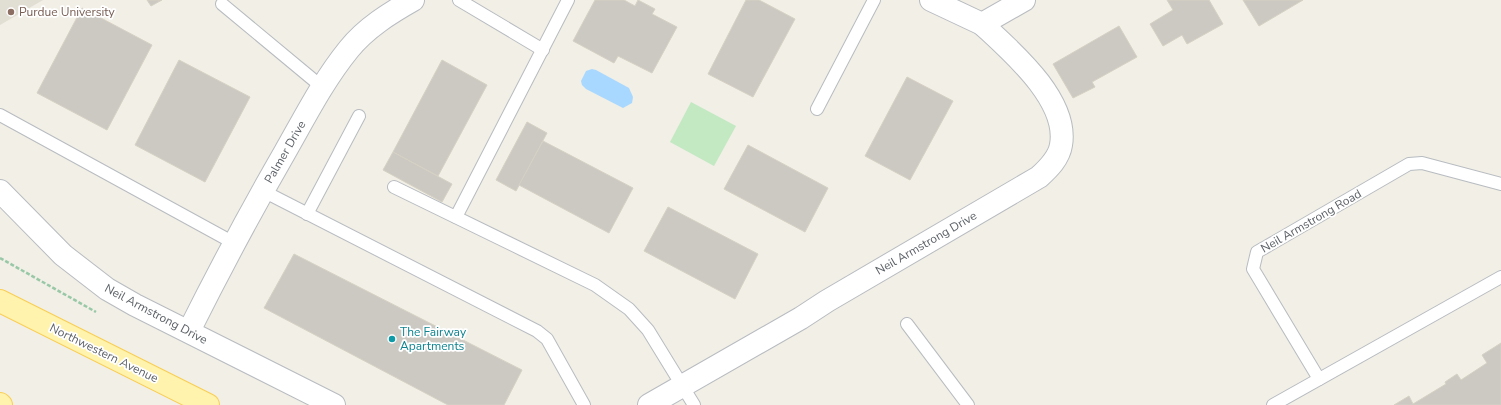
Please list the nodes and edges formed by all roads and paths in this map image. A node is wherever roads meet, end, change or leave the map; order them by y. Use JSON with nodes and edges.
{"nodes":[{"id":1,"x":413,"y":0,"type":"edge"},
{"id":2,"x":459,"y":0,"type":"edge"},
{"id":3,"x":568,"y":0,"type":"edge"},
{"id":4,"x":874,"y":0,"type":"edge"},
{"id":5,"x":931,"y":0,"type":"edge"},
{"id":6,"x":1024,"y":0,"type":"edge"},
{"id":7,"x":222,"y":4,"type":"dead end"},
{"id":8,"x":982,"y":24,"type":"junction"},
{"id":9,"x":543,"y":50,"type":"junction"},
{"id":10,"x":322,"y":87,"type":"junction"},
{"id":11,"x":818,"y":109,"type":"dead end"},
{"id":12,"x":0,"y":115,"type":"edge"},
{"id":13,"x":360,"y":116,"type":"dead end"},
{"id":14,"x":1501,"y":184,"type":"edge"},
{"id":15,"x":394,"y":187,"type":"dead end"},
{"id":16,"x":0,"y":191,"type":"edge"},
{"id":17,"x":263,"y":191,"type":"junction"},
{"id":18,"x":307,"y":214,"type":"junction"},
{"id":19,"x":456,"y":217,"type":"junction"},
{"id":20,"x":234,"y":243,"type":"junction"},
{"id":21,"x":1501,"y":277,"type":"edge"},
{"id":22,"x":0,"y":302,"type":"edge"},
{"id":23,"x":907,"y":324,"type":"dead end"},
{"id":24,"x":189,"y":331,"type":"junction"},
{"id":25,"x":1319,"y":379,"type":"junction"},
{"id":26,"x":681,"y":386,"type":"junction"},
{"id":27,"x":208,"y":405,"type":"edge"},
{"id":28,"x":334,"y":405,"type":"edge"},
{"id":29,"x":584,"y":405,"type":"edge"},
{"id":30,"x":649,"y":405,"type":"edge"},
{"id":31,"x":694,"y":405,"type":"edge"},
{"id":32,"x":968,"y":405,"type":"edge"},
{"id":33,"x":1273,"y":405,"type":"edge"}],
"edges":[{"from":1,"to":10,"type":"street","name":"Palmer Drive"},
{"from":2,"to":9,"type":"lane"},
{"from":3,"to":9,"type":"lane"},
{"from":4,"to":11,"type":"lane"},
{"from":5,"to":8,"type":"street","name":"Neil Armstrong Drive"},
{"from":6,"to":8,"type":"street"},
{"from":7,"to":10,"type":"lane"},
{"from":8,"to":26,"type":"street","name":"Neil Armstrong Drive"},
{"from":9,"to":19,"type":"lane"},
{"from":10,"to":17,"type":"street","name":"Palmer Drive"},
{"from":12,"to":20,"type":"lane"},
{"from":13,"to":18,"type":"lane"},
{"from":14,"to":25,"type":"lane","name":"Neil Armstrong Road"},
{"from":15,"to":19,"type":"lane"},
{"from":16,"to":24,"type":"street","name":"Neil Armstrong Drive"},
{"from":17,"to":18,"type":"lane"},
{"from":17,"to":20,"type":"street","name":"Palmer Drive"},
{"from":18,"to":29,"type":"lane"},
{"from":19,"to":26,"type":"lane"},
{"from":20,"to":24,"type":"street","name":"Palmer Drive"},
{"from":21,"to":25,"type":"lane"},
{"from":22,"to":27,"type":"main road","name":"Northwestern Avenue"},
{"from":23,"to":32,"type":"lane"},
{"from":24,"to":28,"type":"street","name":"Neil Armstrong Drive"},
{"from":25,"to":33,"type":"lane"},
{"from":26,"to":30,"type":"street","name":"Neil Armstrong Drive"},
{"from":26,"to":31,"type":"lane"}]}
